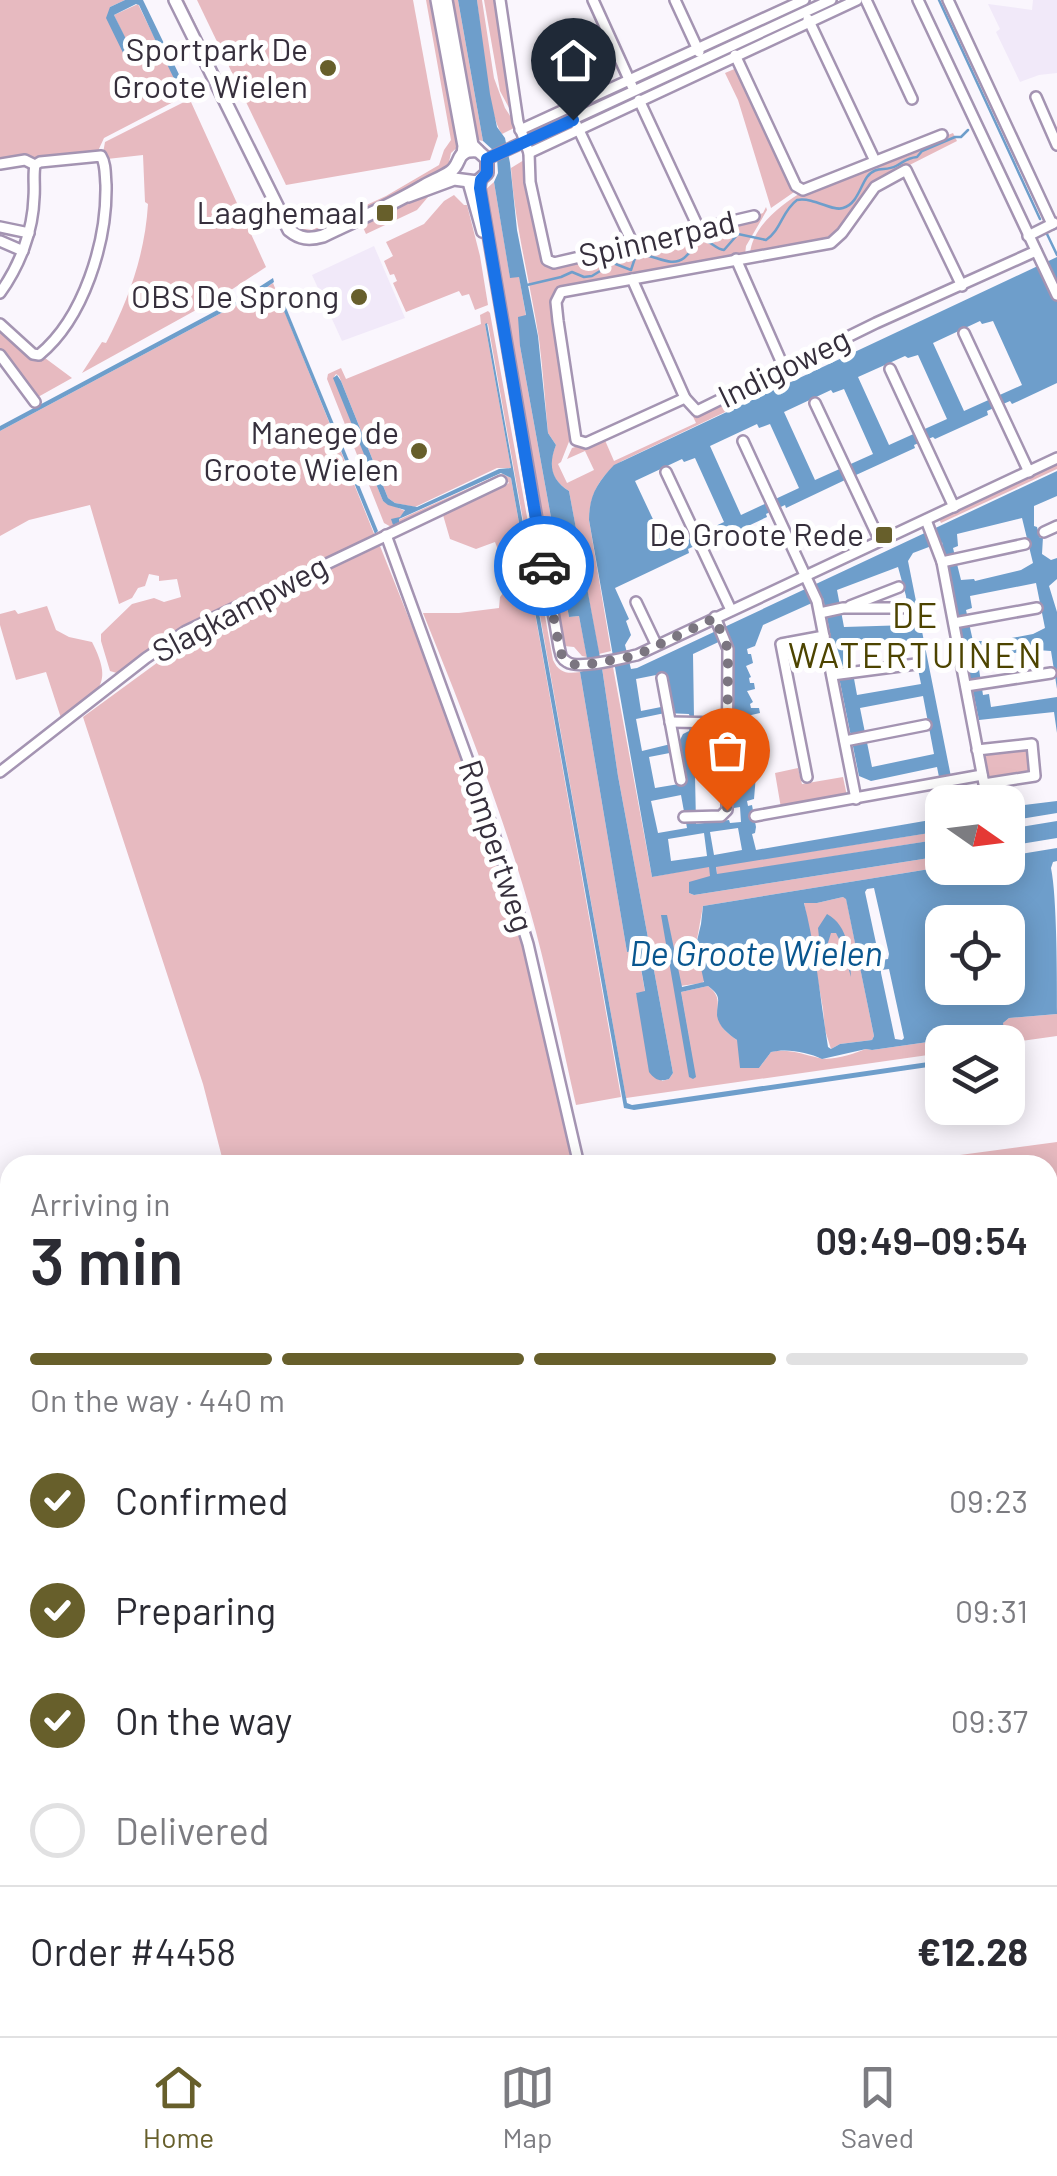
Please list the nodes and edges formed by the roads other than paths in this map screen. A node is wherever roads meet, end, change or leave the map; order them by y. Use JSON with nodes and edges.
{"nodes":[{"id":1,"x":175,"y":0,"type":"edge"},
{"id":2,"x":437,"y":0,"type":"edge"},
{"id":3,"x":446,"y":0,"type":"edge"},
{"id":4,"x":500,"y":0,"type":"edge"},
{"id":5,"x":593,"y":0,"type":"edge"},
{"id":6,"x":676,"y":0,"type":"edge"},
{"id":7,"x":831,"y":0,"type":"edge"},
{"id":8,"x":857,"y":0,"type":"edge"},
{"id":9,"x":866,"y":0,"type":"edge"},
{"id":10,"x":918,"y":0,"type":"edge"},
{"id":11,"x":948,"y":0,"type":"edge"},
{"id":12,"x":803,"y":7,"type":"edge"},
{"id":13,"x":698,"y":49,"type":"junction"},
{"id":14,"x":734,"y":52,"type":"junction"},
{"id":15,"x":704,"y":60,"type":"junction"},
{"id":16,"x":635,"y":91,"type":"junction"},
{"id":17,"x":1036,"y":96,"type":"dead end"},
{"id":18,"x":912,"y":99,"type":"dead end"},
{"id":19,"x":568,"y":108,"type":"junction"},
{"id":20,"x":576,"y":125,"type":"junction"},
{"id":21,"x":520,"y":130,"type":"junction"},
{"id":22,"x":942,"y":135,"type":"dead end"},
{"id":23,"x":521,"y":143,"type":"junction"},
{"id":24,"x":1057,"y":145,"type":"edge"},
{"id":25,"x":529,"y":152,"type":"junction"},
{"id":26,"x":463,"y":154,"type":"junction"},
{"id":27,"x":486,"y":155,"type":"junction"},
{"id":28,"x":875,"y":161,"type":"junction"},
{"id":29,"x":0,"y":164,"type":"edge"},
{"id":30,"x":35,"y":165,"type":"junction"},
{"id":31,"x":467,"y":177,"type":"junction"},
{"id":32,"x":754,"y":216,"type":"dead end"},
{"id":33,"x":1054,"y":223,"type":"edge"},
{"id":34,"x":0,"y":227,"type":"edge"},
{"id":35,"x":699,"y":229,"type":"junction"},
{"id":36,"x":28,"y":233,"type":"junction"},
{"id":37,"x":1028,"y":236,"type":"junction"},
{"id":38,"x":0,"y":241,"type":"edge"},
{"id":39,"x":633,"y":244,"type":"junction"},
{"id":40,"x":23,"y":251,"type":"junction"},
{"id":41,"x":1039,"y":256,"type":"junction"},
{"id":42,"x":736,"y":259,"type":"junction"},
{"id":43,"x":632,"y":279,"type":"junction"},
{"id":44,"x":962,"y":286,"type":"junction"},
{"id":45,"x":0,"y":293,"type":"edge"},
{"id":46,"x":1057,"y":295,"type":"edge"},
{"id":47,"x":0,"y":324,"type":"edge"},
{"id":48,"x":964,"y":333,"type":"dead end"},
{"id":49,"x":0,"y":355,"type":"edge"},
{"id":50,"x":784,"y":368,"type":"junction"},
{"id":51,"x":890,"y":368,"type":"dead end"},
{"id":52,"x":686,"y":398,"type":"junction"},
{"id":53,"x":35,"y":402,"type":"dead end"},
{"id":54,"x":815,"y":402,"type":"dead end"},
{"id":55,"x":743,"y":440,"type":"dead end"},
{"id":56,"x":1057,"y":458,"type":"edge"},
{"id":57,"x":666,"y":472,"type":"dead end"},
{"id":58,"x":1029,"y":472,"type":"junction"},
{"id":59,"x":502,"y":481,"type":"dead end"},
{"id":60,"x":954,"y":506,"type":"junction"},
{"id":61,"x":927,"y":524,"type":"junction"},
{"id":62,"x":1057,"y":526,"type":"edge"},
{"id":63,"x":1044,"y":532,"type":"dead end"},
{"id":64,"x":386,"y":535,"type":"junction"},
{"id":65,"x":880,"y":541,"type":"junction"},
{"id":66,"x":1024,"y":544,"type":"dead end"},
{"id":67,"x":944,"y":561,"type":"junction"},
{"id":68,"x":806,"y":580,"type":"junction"},
{"id":69,"x":899,"y":587,"type":"dead end"},
{"id":70,"x":636,"y":602,"type":"dead end"},
{"id":71,"x":843,"y":608,"type":"junction"},
{"id":72,"x":902,"y":608,"type":"dead end"},
{"id":73,"x":1037,"y":608,"type":"dead end"},
{"id":74,"x":730,"y":610,"type":"junction"},
{"id":75,"x":822,"y":612,"type":"junction"},
{"id":76,"x":717,"y":622,"type":"junction"},
{"id":77,"x":956,"y":623,"type":"junction"},
{"id":78,"x":824,"y":636,"type":"junction"},
{"id":79,"x":656,"y":644,"type":"junction"},
{"id":80,"x":916,"y":664,"type":"dead end"},
{"id":81,"x":1051,"y":674,"type":"dead end"},
{"id":82,"x":834,"y":675,"type":"junction"},
{"id":83,"x":662,"y":678,"type":"dead end"},
{"id":84,"x":968,"y":686,"type":"junction"},
{"id":85,"x":670,"y":719,"type":"junction"},
{"id":86,"x":728,"y":723,"type":"junction"},
{"id":87,"x":926,"y":725,"type":"dead end"},
{"id":88,"x":847,"y":741,"type":"junction"},
{"id":89,"x":977,"y":750,"type":"junction"},
{"id":90,"x":0,"y":772,"type":"edge"},
{"id":91,"x":982,"y":775,"type":"junction"},
{"id":92,"x":807,"y":777,"type":"dead end"},
{"id":93,"x":681,"y":780,"type":"dead end"},
{"id":94,"x":856,"y":799,"type":"junction"},
{"id":95,"x":755,"y":816,"type":"dead end"},
{"id":96,"x":684,"y":817,"type":"dead end"},
{"id":97,"x":577,"y":1155,"type":"edge"}],
"edges":[{"from":1,"to":31,"type":"street"},
{"from":2,"to":26,"type":"street"},
{"from":3,"to":27,"type":"street"},
{"from":4,"to":21,"type":"street"},
{"from":5,"to":16,"type":"street"},
{"from":6,"to":13,"type":"street"},
{"from":7,"to":12,"type":"street"},
{"from":8,"to":12,"type":"street"},
{"from":9,"to":18,"type":"street"},
{"from":10,"to":37,"type":"street"},
{"from":11,"to":33,"type":"street"},
{"from":12,"to":13,"type":"street"},
{"from":12,"to":14,"type":"street"},
{"from":12,"to":28,"type":"street"},
{"from":13,"to":15,"type":"street"},
{"from":13,"to":16,"type":"street"},
{"from":14,"to":15,"type":"street"},
{"from":14,"to":16,"type":"street"},
{"from":14,"to":28,"type":"street"},
{"from":15,"to":16,"type":"street"},
{"from":16,"to":19,"type":"street"},
{"from":16,"to":20,"type":"street"},
{"from":16,"to":35,"type":"street"},
{"from":17,"to":24,"type":"street"},
{"from":19,"to":20,"type":"street"},
{"from":19,"to":21,"type":"street"},
{"from":20,"to":23,"type":"street"},
{"from":20,"to":25,"type":"street"},
{"from":20,"to":39,"type":"street"},
{"from":21,"to":23,"type":"street"},
{"from":22,"to":28,"type":"street"},
{"from":23,"to":25,"type":"street"},
{"from":23,"to":27,"type":"street"},
{"from":25,"to":39,"type":"street","name":"Spinnerpad"},
{"from":26,"to":27,"type":"street"},
{"from":26,"to":31,"type":"street"},
{"from":27,"to":31,"type":"street"},
{"from":29,"to":30,"type":"street"},
{"from":30,"to":36,"type":"street"},
{"from":30,"to":47,"type":"street"},
{"from":31,"to":79,"type":"street"},
{"from":32,"to":35,"type":"street","name":"Spinnerpad"},
{"from":33,"to":37,"type":"street"},
{"from":34,"to":36,"type":"street"},
{"from":35,"to":39,"type":"street","name":"Spinnerpad"},
{"from":36,"to":40,"type":"street"},
{"from":37,"to":41,"type":"street"},
{"from":38,"to":40,"type":"street"},
{"from":40,"to":45,"type":"street"},
{"from":41,"to":44,"type":"street","name":"Indigoweg"},
{"from":41,"to":46,"type":"street"},
{"from":42,"to":43,"type":"street"},
{"from":42,"to":44,"type":"street"},
{"from":42,"to":50,"type":"street"},
{"from":43,"to":52,"type":"street"},
{"from":43,"to":52,"type":"street","name":"Indigoweg"},
{"from":44,"to":50,"type":"street","name":"Indigoweg"},
{"from":48,"to":58,"type":"street"},
{"from":49,"to":53,"type":"street"},
{"from":50,"to":52,"type":"street","name":"Indigoweg"},
{"from":51,"to":60,"type":"street"},
{"from":54,"to":65,"type":"street"},
{"from":55,"to":68,"type":"street"},
{"from":56,"to":58,"type":"street"},
{"from":57,"to":74,"type":"street"},
{"from":58,"to":60,"type":"street"},
{"from":59,"to":64,"type":"street","name":"Slagkampweg"},
{"from":60,"to":61,"type":"street"},
{"from":61,"to":65,"type":"street"},
{"from":61,"to":67,"type":"street"},
{"from":62,"to":63,"type":"street"},
{"from":64,"to":90,"type":"street","name":"Slagkampweg"},
{"from":64,"to":97,"type":"street","name":"Rompertweg"},
{"from":65,"to":68,"type":"street"},
{"from":66,"to":67,"type":"street"},
{"from":67,"to":77,"type":"street"},
{"from":68,"to":74,"type":"street"},
{"from":68,"to":75,"type":"street"},
{"from":69,"to":71,"type":"street"},
{"from":70,"to":79,"type":"street"},
{"from":71,"to":72,"type":"street"},
{"from":71,"to":75,"type":"street"},
{"from":73,"to":77,"type":"street"},
{"from":74,"to":76,"type":"street"},
{"from":75,"to":78,"type":"street"},
{"from":76,"to":79,"type":"street"},
{"from":76,"to":86,"type":"street"},
{"from":77,"to":84,"type":"street"},
{"from":78,"to":82,"type":"street"},
{"from":78,"to":92,"type":"street"},
{"from":80,"to":82,"type":"street"},
{"from":81,"to":84,"type":"street"},
{"from":82,"to":88,"type":"street"},
{"from":83,"to":85,"type":"street"},
{"from":84,"to":89,"type":"street"},
{"from":85,"to":86,"type":"street"},
{"from":85,"to":93,"type":"street"},
{"from":86,"to":96,"type":"street"},
{"from":87,"to":88,"type":"street"},
{"from":88,"to":94,"type":"street"},
{"from":89,"to":91,"type":"street"},
{"from":89,"to":91,"type":"street"},
{"from":91,"to":94,"type":"street"},
{"from":94,"to":95,"type":"street"}]}
